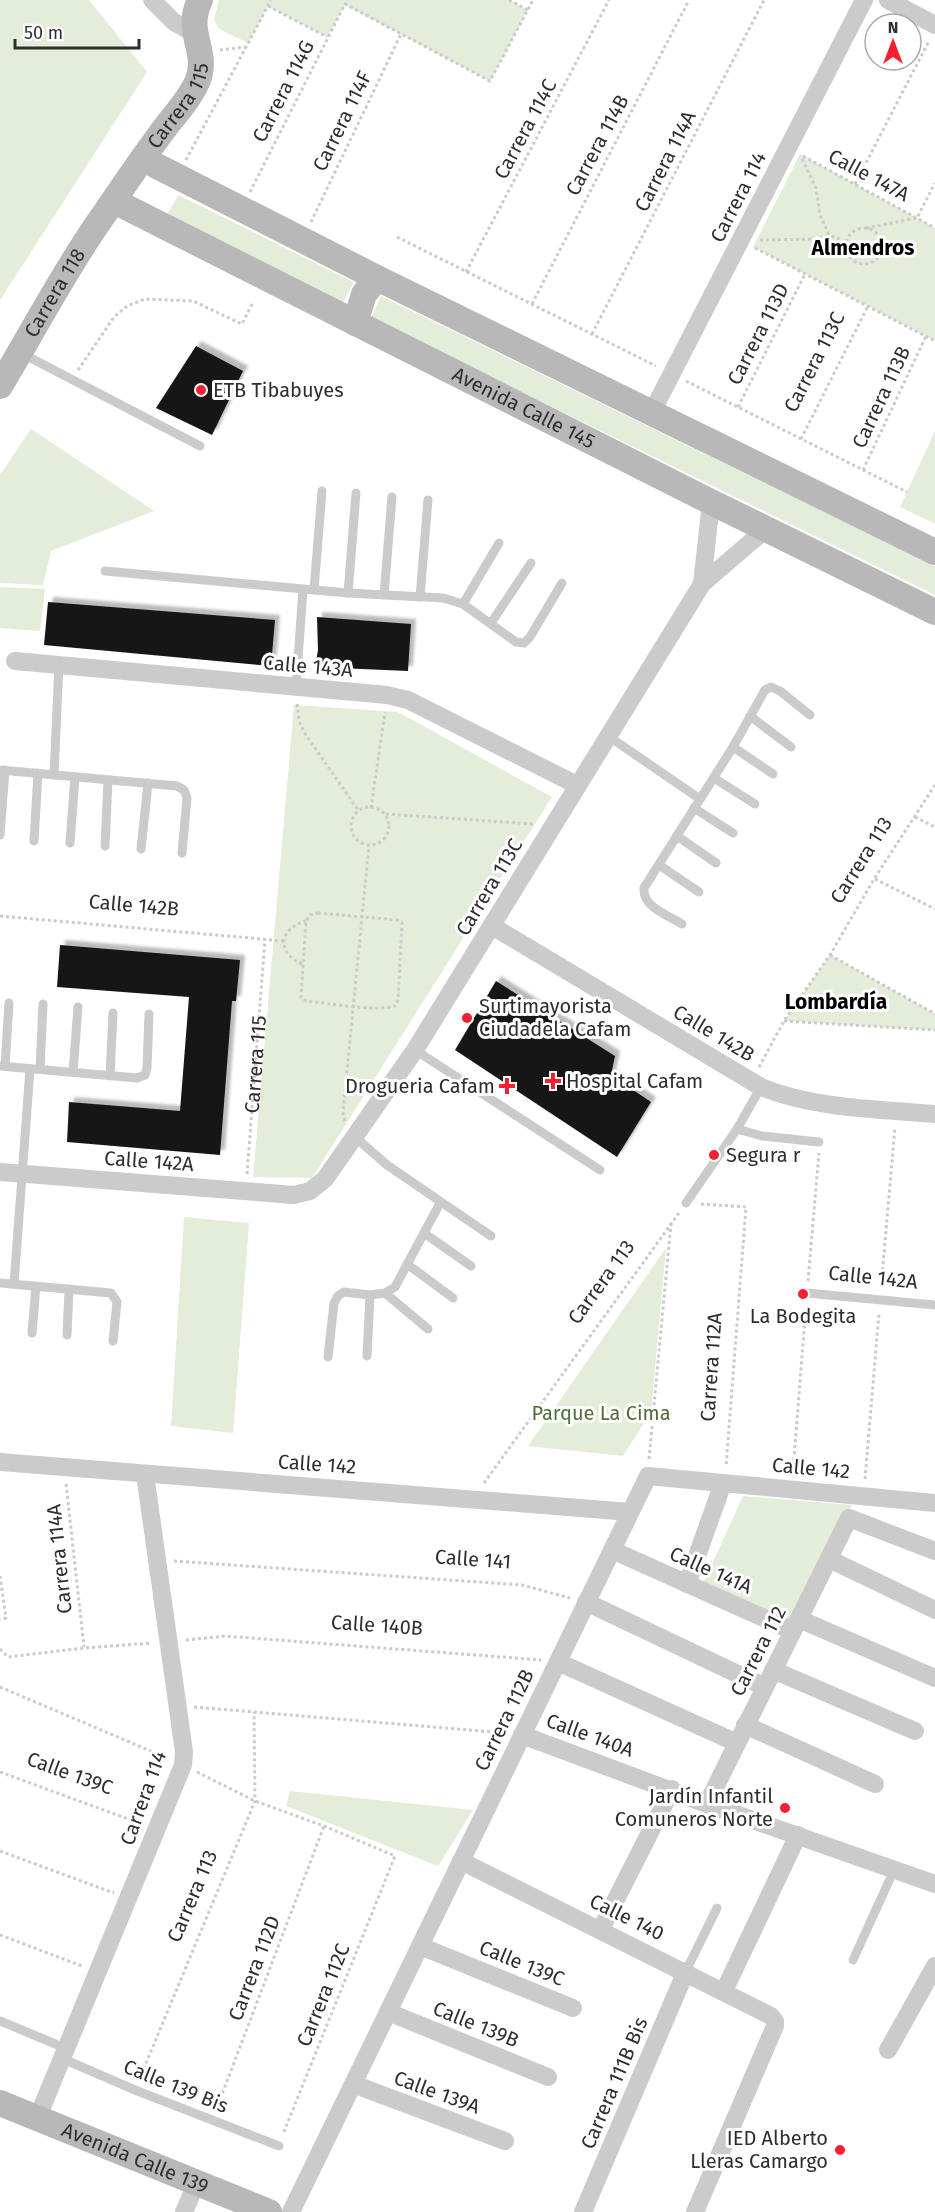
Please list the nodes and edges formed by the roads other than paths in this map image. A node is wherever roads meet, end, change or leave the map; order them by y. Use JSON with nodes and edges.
{"nodes":[{"id":1,"x":152,"y":0,"type":"edge"},
{"id":2,"x":200,"y":0,"type":"edge"},
{"id":3,"x":864,"y":0,"type":"edge"},
{"id":4,"x":888,"y":0,"type":"edge"},
{"id":5,"x":932,"y":32,"type":"edge"},
{"id":6,"x":197,"y":42,"type":"junction"},
{"id":7,"x":142,"y":159,"type":"junction"},
{"id":8,"x":114,"y":201,"type":"junction"},
{"id":9,"x":377,"y":278,"type":"junction"},
{"id":10,"x":355,"y":323,"type":"junction"},
{"id":11,"x":21,"y":353,"type":"junction"},
{"id":12,"x":2,"y":378,"type":"edge"},
{"id":13,"x":651,"y":414,"type":"junction"},
{"id":14,"x":200,"y":446,"type":"dead end"},
{"id":15,"x":322,"y":491,"type":"dead end"},
{"id":16,"x":356,"y":493,"type":"dead end"},
{"id":17,"x":392,"y":497,"type":"dead end"},
{"id":18,"x":428,"y":500,"type":"dead end"},
{"id":19,"x":711,"y":502,"type":"junction"},
{"id":20,"x":766,"y":529,"type":"junction"},
{"id":21,"x":499,"y":543,"type":"dead end"},
{"id":22,"x":935,"y":552,"type":"edge"},
{"id":23,"x":531,"y":563,"type":"dead end"},
{"id":24,"x":105,"y":571,"type":"dead end"},
{"id":25,"x":562,"y":583,"type":"dead end"},
{"id":26,"x":702,"y":584,"type":"junction"},
{"id":27,"x":303,"y":589,"type":"junction"},
{"id":28,"x":314,"y":590,"type":"junction"},
{"id":29,"x":348,"y":593,"type":"junction"},
{"id":30,"x":384,"y":595,"type":"junction"},
{"id":31,"x":420,"y":597,"type":"junction"},
{"id":32,"x":463,"y":604,"type":"junction"},
{"id":33,"x":935,"y":612,"type":"edge"},
{"id":34,"x":491,"y":623,"type":"junction"},
{"id":35,"x":15,"y":661,"type":"dead end"},
{"id":36,"x":59,"y":664,"type":"junction"},
{"id":37,"x":296,"y":688,"type":"junction"},
{"id":38,"x":810,"y":715,"type":"dead end"},
{"id":39,"x":750,"y":716,"type":"junction"},
{"id":40,"x":608,"y":736,"type":"junction"},
{"id":41,"x":733,"y":747,"type":"junction"},
{"id":42,"x":791,"y":747,"type":"dead end"},
{"id":43,"x":2,"y":770,"type":"edge"},
{"id":44,"x":38,"y":773,"type":"junction"},
{"id":45,"x":773,"y":774,"type":"dead end"},
{"id":46,"x":54,"y":775,"type":"junction"},
{"id":47,"x":75,"y":777,"type":"junction"},
{"id":48,"x":714,"y":778,"type":"junction"},
{"id":49,"x":108,"y":780,"type":"junction"},
{"id":50,"x":147,"y":783,"type":"junction"},
{"id":51,"x":577,"y":785,"type":"junction"},
{"id":52,"x":700,"y":799,"type":"junction"},
{"id":53,"x":755,"y":804,"type":"dead end"},
{"id":54,"x":694,"y":808,"type":"junction"},
{"id":55,"x":733,"y":833,"type":"dead end"},
{"id":56,"x":0,"y":835,"type":"edge"},
{"id":57,"x":677,"y":837,"type":"junction"},
{"id":58,"x":34,"y":842,"type":"dead end"},
{"id":59,"x":70,"y":843,"type":"dead end"},
{"id":60,"x":105,"y":846,"type":"dead end"},
{"id":61,"x":141,"y":849,"type":"dead end"},
{"id":62,"x":182,"y":853,"type":"dead end"},
{"id":63,"x":716,"y":863,"type":"dead end"},
{"id":64,"x":659,"y":865,"type":"junction"},
{"id":65,"x":699,"y":892,"type":"dead end"},
{"id":66,"x":682,"y":924,"type":"dead end"},
{"id":67,"x":492,"y":926,"type":"junction"},
{"id":68,"x":9,"y":1003,"type":"dead end"},
{"id":69,"x":43,"y":1004,"type":"dead end"},
{"id":70,"x":78,"y":1007,"type":"dead end"},
{"id":71,"x":113,"y":1013,"type":"dead end"},
{"id":72,"x":149,"y":1014,"type":"dead end"},
{"id":73,"x":415,"y":1050,"type":"junction"},
{"id":74,"x":2,"y":1066,"type":"edge"},
{"id":75,"x":35,"y":1069,"type":"junction"},
{"id":76,"x":74,"y":1072,"type":"junction"},
{"id":77,"x":110,"y":1076,"type":"junction"},
{"id":78,"x":757,"y":1085,"type":"junction"},
{"id":79,"x":935,"y":1114,"type":"edge"},
{"id":80,"x":736,"y":1130,"type":"junction"},
{"id":81,"x":355,"y":1137,"type":"junction"},
{"id":82,"x":819,"y":1142,"type":"dead end"},
{"id":83,"x":600,"y":1170,"type":"dead end"},
{"id":84,"x":0,"y":1172,"type":"edge"},
{"id":85,"x":23,"y":1174,"type":"junction"},
{"id":86,"x":294,"y":1195,"type":"joint"},
{"id":87,"x":440,"y":1203,"type":"junction"},
{"id":88,"x":686,"y":1203,"type":"road end"},
{"id":89,"x":424,"y":1233,"type":"junction"},
{"id":90,"x":491,"y":1236,"type":"dead end"},
{"id":91,"x":407,"y":1264,"type":"junction"},
{"id":92,"x":471,"y":1266,"type":"dead end"},
{"id":93,"x":0,"y":1283,"type":"edge"},
{"id":94,"x":14,"y":1284,"type":"junction"},
{"id":95,"x":36,"y":1286,"type":"junction"},
{"id":96,"x":69,"y":1289,"type":"junction"},
{"id":97,"x":386,"y":1293,"type":"junction"},
{"id":98,"x":807,"y":1293,"type":"dead end"},
{"id":99,"x":370,"y":1295,"type":"junction"},
{"id":100,"x":453,"y":1298,"type":"dead end"},
{"id":101,"x":935,"y":1305,"type":"edge"},
{"id":102,"x":428,"y":1329,"type":"dead end"},
{"id":103,"x":32,"y":1333,"type":"dead end"},
{"id":104,"x":67,"y":1335,"type":"dead end"},
{"id":105,"x":113,"y":1341,"type":"dead end"},
{"id":106,"x":367,"y":1356,"type":"dead end"},
{"id":107,"x":328,"y":1357,"type":"dead end"},
{"id":108,"x":0,"y":1462,"type":"edge"},
{"id":109,"x":145,"y":1474,"type":"junction"},
{"id":110,"x":648,"y":1476,"type":"joint"},
{"id":111,"x":723,"y":1483,"type":"junction"},
{"id":112,"x":935,"y":1503,"type":"edge"},
{"id":113,"x":630,"y":1512,"type":"junction"},
{"id":114,"x":612,"y":1550,"type":"junction"},
{"id":115,"x":935,"y":1551,"type":"edge"},
{"id":116,"x":829,"y":1559,"type":"junction"},
{"id":117,"x":687,"y":1584,"type":"junction"},
{"id":118,"x":586,"y":1602,"type":"junction"},
{"id":119,"x":935,"y":1610,"type":"edge"},
{"id":120,"x":796,"y":1625,"type":"junction"},
{"id":121,"x":558,"y":1662,"type":"junction"},
{"id":122,"x":773,"y":1670,"type":"junction"},
{"id":123,"x":935,"y":1678,"type":"edge"},
{"id":124,"x":765,"y":1687,"type":"junction"},
{"id":125,"x":745,"y":1725,"type":"junction"},
{"id":126,"x":915,"y":1731,"type":"dead end"},
{"id":127,"x":522,"y":1735,"type":"junction"},
{"id":128,"x":737,"y":1743,"type":"junction"},
{"id":129,"x":875,"y":1784,"type":"dead end"},
{"id":130,"x":672,"y":1789,"type":"junction"},
{"id":131,"x":707,"y":1804,"type":"junction"},
{"id":132,"x":798,"y":1835,"type":"junction"},
{"id":133,"x":461,"y":1861,"type":"junction"},
{"id":134,"x":894,"y":1870,"type":"junction"},
{"id":135,"x":934,"y":1883,"type":"edge"},
{"id":136,"x":717,"y":1908,"type":"dead end"},
{"id":137,"x":601,"y":1929,"type":"junction"},
{"id":138,"x":420,"y":1946,"type":"junction"},
{"id":139,"x":853,"y":1960,"type":"dead end"},
{"id":140,"x":935,"y":1966,"type":"edge"},
{"id":141,"x":686,"y":1971,"type":"junction"},
{"id":142,"x":724,"y":1991,"type":"junction"},
{"id":143,"x":573,"y":2008,"type":"dead end"},
{"id":144,"x":388,"y":2012,"type":"junction"},
{"id":145,"x":0,"y":2021,"type":"edge"},
{"id":146,"x":888,"y":2050,"type":"dead end"},
{"id":147,"x":63,"y":2053,"type":"junction"},
{"id":148,"x":548,"y":2077,"type":"dead end"},
{"id":149,"x":353,"y":2085,"type":"junction"},
{"id":150,"x":0,"y":2103,"type":"edge"},
{"id":151,"x":38,"y":2119,"type":"junction"},
{"id":152,"x":505,"y":2141,"type":"dead end"},
{"id":153,"x":279,"y":2146,"type":"road end"},
{"id":154,"x":196,"y":2184,"type":"junction"},
{"id":155,"x":184,"y":2212,"type":"edge"},
{"id":156,"x":269,"y":2212,"type":"edge"},
{"id":157,"x":291,"y":2212,"type":"edge"},
{"id":158,"x":583,"y":2212,"type":"edge"},
{"id":159,"x":695,"y":2212,"type":"edge"}],
"edges":[{"from":1,"to":6,"type":"street"},
{"from":2,"to":6,"type":"main road","name":"Carrera 115"},
{"from":3,"to":13,"type":"street","name":"Carrera 114"},
{"from":4,"to":5,"type":"street"},
{"from":6,"to":7,"type":"main road","name":"Carrera 115"},
{"from":7,"to":8,"type":"main road","name":"Carrera 115"},
{"from":7,"to":9,"type":"main road"},
{"from":8,"to":10,"type":"main road","name":"Avenida Calle 145"},
{"from":8,"to":11,"type":"main road","name":"Carrera 118"},
{"from":9,"to":10,"type":"main road"},
{"from":9,"to":13,"type":"main road"},
{"from":10,"to":19,"type":"main road","name":"Avenida Calle 145"},
{"from":11,"to":12,"type":"main road","name":"Carrera 118"},
{"from":11,"to":14,"type":"lane"},
{"from":13,"to":22,"type":"main road"},
{"from":15,"to":28,"type":"lane"},
{"from":16,"to":29,"type":"lane"},
{"from":17,"to":30,"type":"lane"},
{"from":18,"to":31,"type":"lane"},
{"from":19,"to":20,"type":"main road","name":"Avenida Calle 145"},
{"from":19,"to":26,"type":"street","name":"Carrera 113C"},
{"from":20,"to":26,"type":"street","name":"Carrera 113C"},
{"from":20,"to":33,"type":"main road","name":"Avenida Calle 145"},
{"from":21,"to":32,"type":"lane"},
{"from":23,"to":34,"type":"lane"},
{"from":24,"to":27,"type":"lane"},
{"from":25,"to":34,"type":"lane"},
{"from":26,"to":40,"type":"street","name":"Carrera 113C"},
{"from":27,"to":28,"type":"lane"},
{"from":27,"to":37,"type":"lane"},
{"from":28,"to":29,"type":"lane"},
{"from":29,"to":30,"type":"lane"},
{"from":30,"to":31,"type":"lane"},
{"from":31,"to":32,"type":"lane"},
{"from":32,"to":34,"type":"lane"},
{"from":35,"to":36,"type":"street","name":"Calle 143A"},
{"from":36,"to":37,"type":"street","name":"Calle 143A"},
{"from":36,"to":46,"type":"lane"},
{"from":37,"to":51,"type":"street","name":"Calle 143A"},
{"from":38,"to":39,"type":"lane"},
{"from":39,"to":41,"type":"lane"},
{"from":39,"to":42,"type":"lane"},
{"from":40,"to":51,"type":"street","name":"Carrera 113C"},
{"from":40,"to":52,"type":"lane"},
{"from":41,"to":45,"type":"lane"},
{"from":41,"to":48,"type":"lane"},
{"from":43,"to":44,"type":"lane"},
{"from":43,"to":56,"type":"lane"},
{"from":44,"to":46,"type":"lane"},
{"from":44,"to":58,"type":"lane"},
{"from":46,"to":47,"type":"lane"},
{"from":47,"to":49,"type":"lane"},
{"from":47,"to":59,"type":"lane"},
{"from":48,"to":52,"type":"lane"},
{"from":48,"to":53,"type":"lane"},
{"from":49,"to":50,"type":"lane"},
{"from":49,"to":60,"type":"lane"},
{"from":50,"to":61,"type":"lane"},
{"from":50,"to":62,"type":"lane"},
{"from":51,"to":67,"type":"street","name":"Carrera 113C"},
{"from":52,"to":54,"type":"lane"},
{"from":54,"to":55,"type":"lane"},
{"from":54,"to":57,"type":"lane"},
{"from":57,"to":63,"type":"lane"},
{"from":57,"to":64,"type":"lane"},
{"from":64,"to":65,"type":"lane"},
{"from":64,"to":66,"type":"lane"},
{"from":67,"to":73,"type":"street","name":"Carrera 113C"},
{"from":67,"to":78,"type":"street","name":"Calle 142B"},
{"from":68,"to":74,"type":"lane"},
{"from":69,"to":75,"type":"lane"},
{"from":70,"to":76,"type":"lane"},
{"from":71,"to":77,"type":"lane"},
{"from":72,"to":77,"type":"lane"},
{"from":73,"to":81,"type":"street","name":"Carrera 113C"},
{"from":73,"to":83,"type":"lane"},
{"from":74,"to":75,"type":"lane"},
{"from":75,"to":76,"type":"lane"},
{"from":75,"to":85,"type":"lane"},
{"from":76,"to":77,"type":"lane"},
{"from":78,"to":79,"type":"street","name":"Calle 142B"},
{"from":78,"to":80,"type":"lane"},
{"from":80,"to":82,"type":"lane"},
{"from":80,"to":88,"type":"lane"},
{"from":81,"to":86,"type":"street","name":"Carrera 113C"},
{"from":81,"to":87,"type":"lane"},
{"from":84,"to":85,"type":"street","name":"Calle 142A"},
{"from":85,"to":86,"type":"street","name":"Calle 142A"},
{"from":85,"to":94,"type":"lane"},
{"from":87,"to":89,"type":"lane"},
{"from":87,"to":90,"type":"lane"},
{"from":89,"to":91,"type":"lane"},
{"from":89,"to":92,"type":"lane"},
{"from":91,"to":97,"type":"lane"},
{"from":91,"to":100,"type":"lane"},
{"from":93,"to":94,"type":"lane"},
{"from":94,"to":95,"type":"lane"},
{"from":95,"to":96,"type":"lane"},
{"from":95,"to":103,"type":"lane"},
{"from":96,"to":104,"type":"lane"},
{"from":96,"to":105,"type":"lane"},
{"from":97,"to":99,"type":"lane"},
{"from":97,"to":102,"type":"lane"},
{"from":98,"to":101,"type":"lane","name":"Calle 142A"},
{"from":99,"to":106,"type":"lane"},
{"from":99,"to":107,"type":"lane"},
{"from":108,"to":109,"type":"street","name":"Calle 142"},
{"from":109,"to":113,"type":"street","name":"Calle 142"},
{"from":109,"to":147,"type":"street","name":"Carrera 114"},
{"from":110,"to":111,"type":"street","name":"Calle 142"},
{"from":110,"to":113,"type":"street","name":"Carrera 112B"},
{"from":111,"to":112,"type":"street","name":"Calle 142"},
{"from":111,"to":117,"type":"street"},
{"from":113,"to":114,"type":"street","name":"Carrera 112B"},
{"from":114,"to":117,"type":"street","name":"Calle 141A"},
{"from":114,"to":118,"type":"street","name":"Carrera 112B"},
{"from":115,"to":116,"type":"street","name":"Carrera 112"},
{"from":116,"to":119,"type":"street"},
{"from":116,"to":120,"type":"street","name":"Carrera 112"},
{"from":117,"to":120,"type":"street","name":"Calle 141A"},
{"from":118,"to":121,"type":"street","name":"Carrera 112B"},
{"from":118,"to":124,"type":"street"},
{"from":120,"to":122,"type":"street","name":"Carrera 112"},
{"from":120,"to":123,"type":"street","name":"Calle 141A"},
{"from":121,"to":127,"type":"street","name":"Carrera 112B"},
{"from":121,"to":128,"type":"street"},
{"from":122,"to":124,"type":"street","name":"Carrera 112"},
{"from":122,"to":126,"type":"street"},
{"from":124,"to":125,"type":"street","name":"Carrera 112"},
{"from":125,"to":128,"type":"street","name":"Carrera 112"},
{"from":125,"to":129,"type":"street"},
{"from":127,"to":130,"type":"street","name":"Calle 140A"},
{"from":127,"to":133,"type":"street","name":"Carrera 112B"},
{"from":128,"to":131,"type":"street","name":"Carrera 112"},
{"from":130,"to":131,"type":"street","name":"Calle 140A"},
{"from":130,"to":137,"type":"street"},
{"from":131,"to":132,"type":"street","name":"Calle 140A"},
{"from":132,"to":134,"type":"street","name":"Calle 140A"},
{"from":132,"to":142,"type":"street"},
{"from":133,"to":137,"type":"street","name":"Calle 140"},
{"from":133,"to":138,"type":"street","name":"Carrera 112B"},
{"from":134,"to":135,"type":"street","name":"Calle 140A"},
{"from":134,"to":139,"type":"lane"},
{"from":136,"to":141,"type":"lane"},
{"from":137,"to":141,"type":"street","name":"Calle 140"},
{"from":138,"to":143,"type":"street","name":"Calle 139C"},
{"from":138,"to":144,"type":"street","name":"Carrera 112B"},
{"from":140,"to":146,"type":"street"},
{"from":141,"to":142,"type":"street","name":"Calle 140"},
{"from":141,"to":158,"type":"street","name":"Carrera 111B Bis"},
{"from":142,"to":159,"type":"street","name":"Calle 140"},
{"from":144,"to":148,"type":"street","name":"Calle 139B"},
{"from":144,"to":149,"type":"street","name":"Carrera 112B"},
{"from":145,"to":147,"type":"lane","name":"Calle 139 Bis"},
{"from":147,"to":151,"type":"street","name":"Carrera 114"},
{"from":147,"to":153,"type":"lane","name":"Calle 139 Bis"},
{"from":149,"to":152,"type":"street","name":"Calle 139A"},
{"from":149,"to":157,"type":"street","name":"Carrera 112B"},
{"from":150,"to":151,"type":"main road","name":"Avenida Calle 139"},
{"from":151,"to":154,"type":"main road","name":"Avenida Calle 139"},
{"from":154,"to":155,"type":"street"},
{"from":154,"to":156,"type":"main road","name":"Avenida Calle 139"}]}
